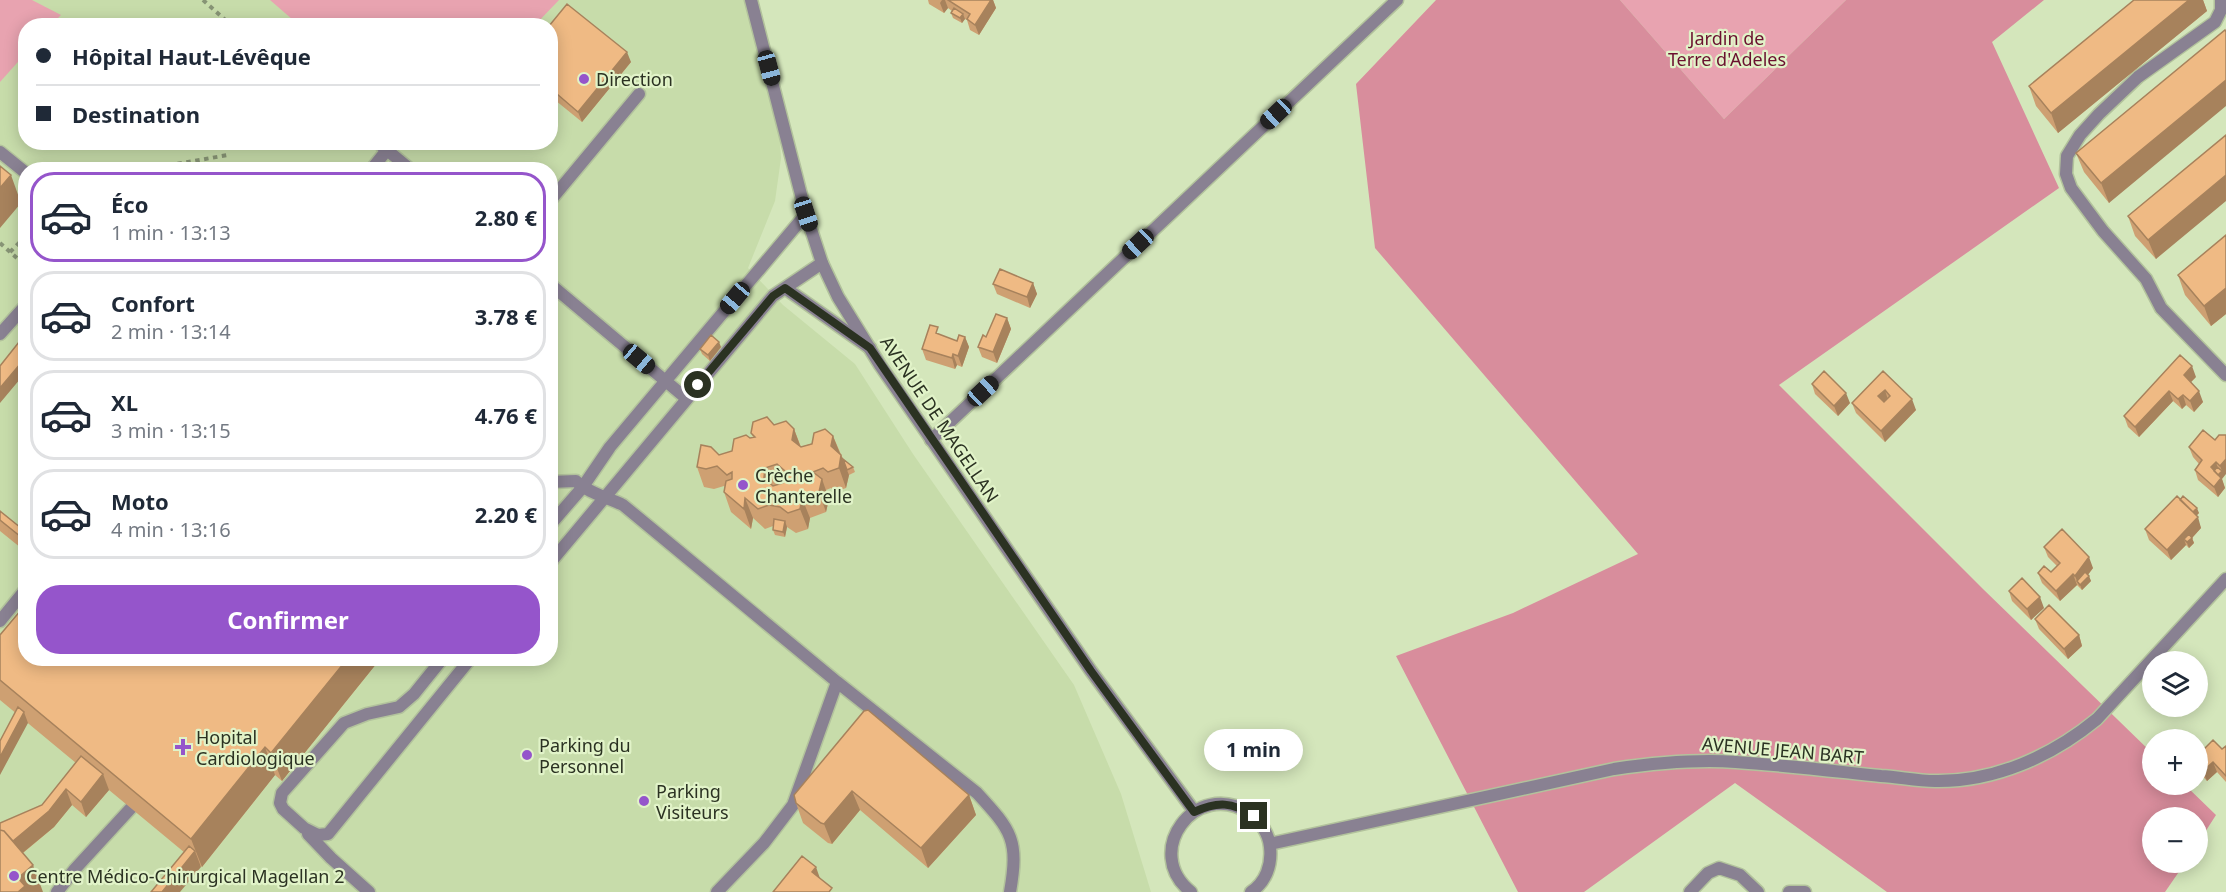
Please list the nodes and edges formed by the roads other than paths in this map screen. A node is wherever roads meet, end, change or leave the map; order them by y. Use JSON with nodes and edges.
{"nodes":[{"id":1,"x":751,"y":0,"type":"edge"},
{"id":2,"x":1397,"y":0,"type":"edge"},
{"id":3,"x":2222,"y":0,"type":"edge"},
{"id":4,"x":639,"y":94,"type":"dead end"},
{"id":5,"x":387,"y":150,"type":"edge"},
{"id":6,"x":0,"y":152,"type":"edge"},
{"id":7,"x":401,"y":162,"type":"edge"},
{"id":8,"x":18,"y":167,"type":"edge"},
{"id":9,"x":558,"y":191,"type":"edge"},
{"id":10,"x":806,"y":214,"type":"junction"},
{"id":11,"x":822,"y":263,"type":"junction"},
{"id":12,"x":785,"y":288,"type":"junction"},
{"id":13,"x":558,"y":291,"type":"edge"},
{"id":14,"x":18,"y":313,"type":"edge"},
{"id":15,"x":0,"y":332,"type":"edge"},
{"id":16,"x":870,"y":348,"type":"junction"},
{"id":17,"x":2226,"y":375,"type":"edge"},
{"id":18,"x":666,"y":381,"type":"junction"},
{"id":19,"x":687,"y":399,"type":"junction"},
{"id":20,"x":931,"y":440,"type":"junction"},
{"id":21,"x":558,"y":482,"type":"edge"},
{"id":22,"x":582,"y":488,"type":"junction"},
{"id":23,"x":606,"y":496,"type":"junction"},
{"id":24,"x":558,"y":516,"type":"edge"},
{"id":25,"x":558,"y":553,"type":"edge"},
{"id":26,"x":2226,"y":579,"type":"edge"},
{"id":27,"x":18,"y":600,"type":"edge"},
{"id":28,"x":0,"y":621,"type":"edge"},
{"id":29,"x":437,"y":666,"type":"edge"},
{"id":30,"x":464,"y":666,"type":"edge"},
{"id":31,"x":837,"y":682,"type":"junction"},
{"id":32,"x":414,"y":694,"type":"junction"},
{"id":33,"x":431,"y":707,"type":"junction"},
{"id":34,"x":131,"y":808,"type":"edge"},
{"id":35,"x":1194,"y":812,"type":"junction"},
{"id":36,"x":304,"y":828,"type":"junction"},
{"id":37,"x":1270,"y":844,"type":"junction"},
{"id":38,"x":57,"y":892,"type":"edge"},
{"id":39,"x":369,"y":892,"type":"edge"},
{"id":40,"x":717,"y":892,"type":"edge"},
{"id":41,"x":1010,"y":892,"type":"edge"},
{"id":42,"x":1191,"y":892,"type":"edge"},
{"id":43,"x":1251,"y":892,"type":"edge"},
{"id":44,"x":1690,"y":892,"type":"edge"},
{"id":45,"x":1758,"y":892,"type":"edge"},
{"id":46,"x":1789,"y":892,"type":"edge"},
{"id":47,"x":1805,"y":892,"type":"edge"}],
"edges":[{"from":1,"to":10,"type":"street","name":"AVENUE DE MAGELLAN"},
{"from":2,"to":20,"type":"street"},
{"from":3,"to":17,"type":"street"},
{"from":4,"to":9,"type":"street"},
{"from":5,"to":7,"type":"street"},
{"from":6,"to":8,"type":"street"},
{"from":10,"to":11,"type":"street","name":"AVENUE DE MAGELLAN"},
{"from":10,"to":18,"type":"street"},
{"from":11,"to":12,"type":"street"},
{"from":11,"to":16,"type":"street","name":"AVENUE DE MAGELLAN"},
{"from":12,"to":16,"type":"street"},
{"from":12,"to":19,"type":"street"},
{"from":13,"to":18,"type":"street"},
{"from":14,"to":15,"type":"street"},
{"from":16,"to":20,"type":"street","name":"AVENUE DE MAGELLAN"},
{"from":18,"to":19,"type":"street"},
{"from":18,"to":22,"type":"street"},
{"from":19,"to":23,"type":"street"},
{"from":20,"to":35,"type":"street","name":"AVENUE DE MAGELLAN"},
{"from":21,"to":22,"type":"street"},
{"from":22,"to":23,"type":"street"},
{"from":22,"to":24,"type":"street"},
{"from":23,"to":25,"type":"street"},
{"from":23,"to":31,"type":"street"},
{"from":26,"to":37,"type":"street","name":"AVENUE JEAN BART"},
{"from":27,"to":28,"type":"street"},
{"from":29,"to":32,"type":"street"},
{"from":30,"to":33,"type":"street"},
{"from":31,"to":40,"type":"street"},
{"from":31,"to":41,"type":"street"},
{"from":32,"to":33,"type":"street"},
{"from":32,"to":36,"type":"street"},
{"from":33,"to":36,"type":"street"},
{"from":34,"to":38,"type":"street"},
{"from":35,"to":37,"type":"street"},
{"from":35,"to":42,"type":"street"},
{"from":36,"to":39,"type":"street"},
{"from":37,"to":43,"type":"street"},
{"from":44,"to":45,"type":"street"},
{"from":46,"to":47,"type":"street"}]}
